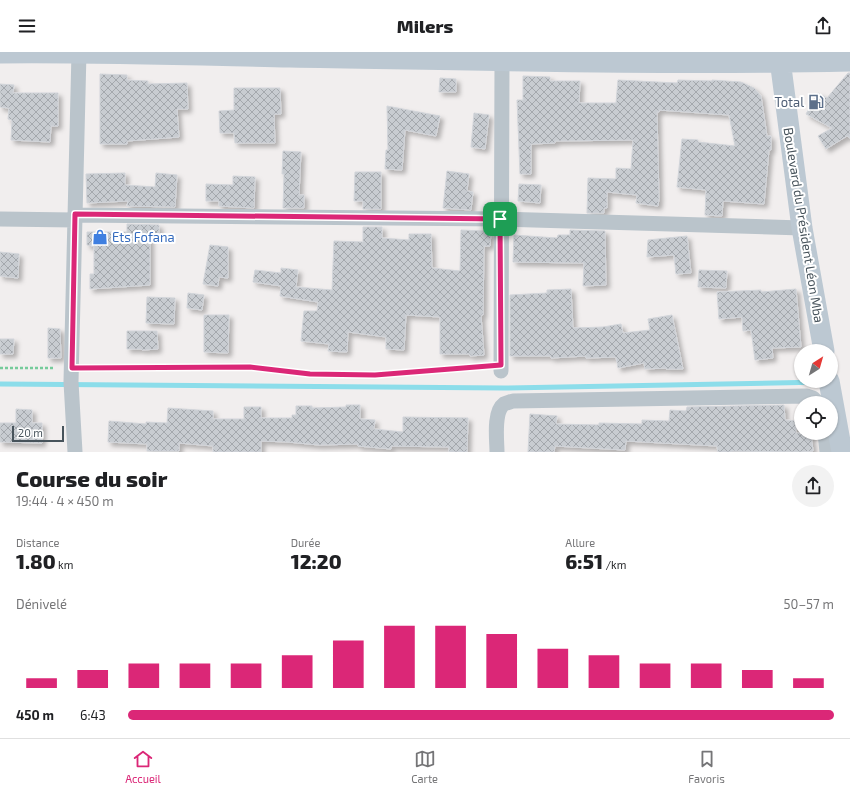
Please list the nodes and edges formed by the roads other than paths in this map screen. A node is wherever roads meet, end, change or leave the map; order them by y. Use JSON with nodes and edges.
{"nodes":[{"id":1,"x":80,"y":52,"type":"edge"},
{"id":2,"x":0,"y":53,"type":"edge"},
{"id":3,"x":780,"y":57,"type":"edge"},
{"id":4,"x":502,"y":61,"type":"junction"},
{"id":5,"x":850,"y":62,"type":"edge"},
{"id":6,"x":75,"y":217,"type":"junction"},
{"id":7,"x":0,"y":218,"type":"edge"},
{"id":8,"x":500,"y":219,"type":"junction"},
{"id":9,"x":802,"y":228,"type":"junction"},
{"id":10,"x":823,"y":344,"type":"edge"},
{"id":11,"x":501,"y":368,"type":"road end"},
{"id":12,"x":830,"y":388,"type":"edge"},
{"id":13,"x":794,"y":396,"type":"edge"},
{"id":14,"x":826,"y":440,"type":"edge"},
{"id":15,"x":75,"y":452,"type":"edge"},
{"id":16,"x":497,"y":452,"type":"edge"},
{"id":17,"x":827,"y":452,"type":"edge"},
{"id":18,"x":842,"y":452,"type":"edge"}],
"edges":[{"from":1,"to":2,"type":"street"},
{"from":1,"to":4,"type":"street"},
{"from":1,"to":6,"type":"street"},
{"from":3,"to":4,"type":"street"},
{"from":3,"to":5,"type":"street"},
{"from":3,"to":9,"type":"street","name":"Boulevard du Président Léon Mba"},
{"from":4,"to":8,"type":"street"},
{"from":6,"to":7,"type":"street"},
{"from":6,"to":8,"type":"street"},
{"from":6,"to":15,"type":"street"},
{"from":8,"to":9,"type":"street"},
{"from":8,"to":11,"type":"street"},
{"from":9,"to":10,"type":"street","name":"Boulevard du Président Léon Mba"},
{"from":12,"to":18,"type":"street"},
{"from":13,"to":16,"type":"street"},
{"from":14,"to":17,"type":"street"}]}
